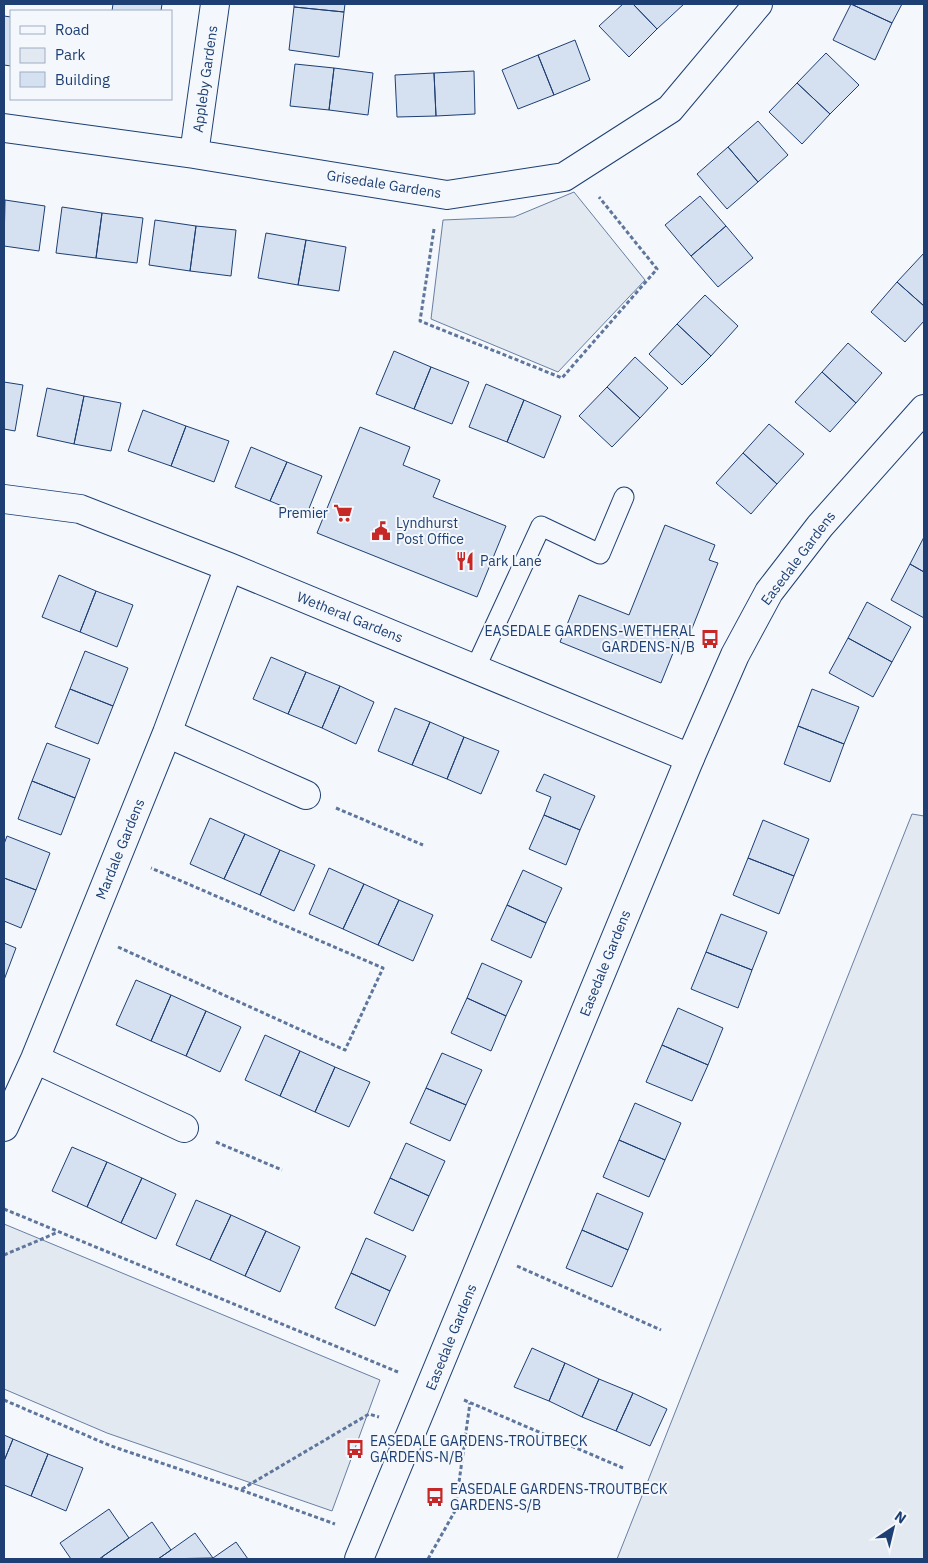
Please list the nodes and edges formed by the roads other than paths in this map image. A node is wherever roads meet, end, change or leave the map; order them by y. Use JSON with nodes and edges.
{"nodes":[{"id":1,"x":215,"y":4,"type":"edge"},
{"id":2,"x":758,"y":4,"type":"edge"},
{"id":3,"x":4,"y":128,"type":"edge"},
{"id":4,"x":194,"y":154,"type":"junction"},
{"id":5,"x":924,"y":409,"type":"edge"},
{"id":6,"x":624,"y":497,"type":"dead end"},
{"id":7,"x":4,"y":499,"type":"edge"},
{"id":8,"x":229,"y":567,"type":"junction"},
{"id":9,"x":475,"y":669,"type":"junction"},
{"id":10,"x":167,"y":733,"type":"junction"},
{"id":11,"x":690,"y":758,"type":"junction"},
{"id":12,"x":306,"y":796,"type":"road end"},
{"id":13,"x":35,"y":1059,"type":"junction"},
{"id":14,"x":4,"y":1127,"type":"edge"},
{"id":15,"x":184,"y":1128,"type":"road end"},
{"id":16,"x":364,"y":1548,"type":"edge"}],
"edges":[{"from":1,"to":4,"type":"street","name":"Appleby Gardens"},
{"from":2,"to":4,"type":"street","name":"Grisedale Gardens"},
{"from":3,"to":4,"type":"street","name":"Grisedale Gardens"},
{"from":5,"to":11,"type":"street","name":"Easedale Gardens"},
{"from":6,"to":9,"type":"lane"},
{"from":7,"to":8,"type":"street","name":"Wetheral Gardens"},
{"from":8,"to":9,"type":"street","name":"Wetheral Gardens"},
{"from":8,"to":10,"type":"street","name":"Mardale Gardens"},
{"from":9,"to":11,"type":"street","name":"Wetheral Gardens"},
{"from":10,"to":12,"type":"street"},
{"from":10,"to":13,"type":"street","name":"Mardale Gardens"},
{"from":11,"to":16,"type":"street","name":"Easedale Gardens"},
{"from":13,"to":14,"type":"street","name":"Mardale Gardens"},
{"from":13,"to":15,"type":"street"}]}
